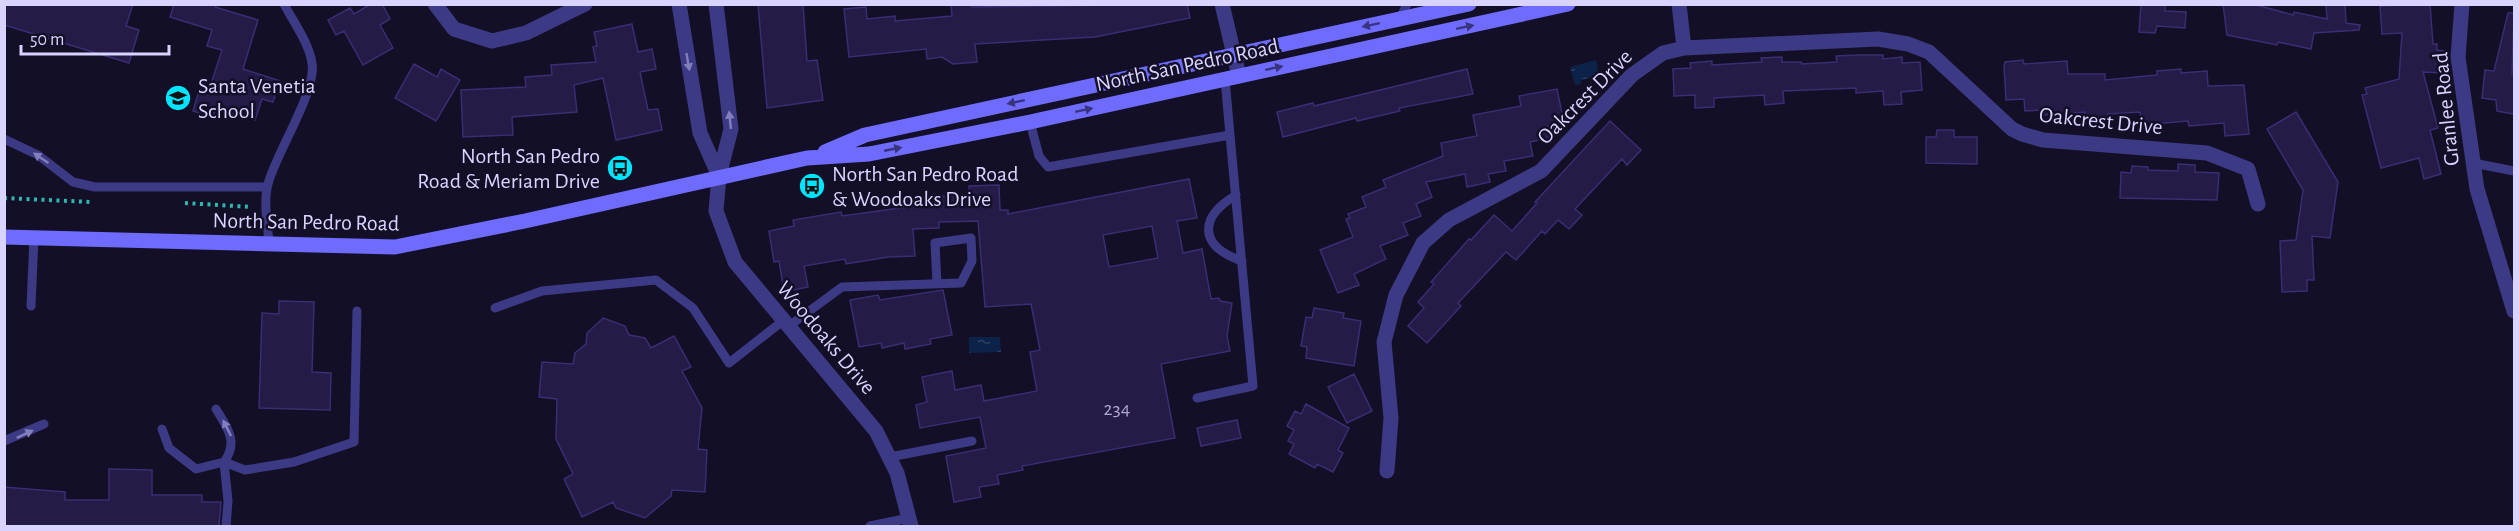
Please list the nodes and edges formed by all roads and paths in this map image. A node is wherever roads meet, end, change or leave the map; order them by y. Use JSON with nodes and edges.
{"nodes":[{"id":1,"x":284,"y":4,"type":"edge"},
{"id":2,"x":435,"y":4,"type":"edge"},
{"id":3,"x":585,"y":4,"type":"edge"},
{"id":4,"x":679,"y":4,"type":"edge"},
{"id":5,"x":716,"y":4,"type":"edge"},
{"id":6,"x":1222,"y":4,"type":"edge"},
{"id":7,"x":1407,"y":4,"type":"edge"},
{"id":8,"x":1469,"y":4,"type":"edge"},
{"id":9,"x":1569,"y":4,"type":"edge"},
{"id":10,"x":1679,"y":4,"type":"edge"},
{"id":11,"x":2462,"y":4,"type":"edge"},
{"id":12,"x":1400,"y":19,"type":"junction"},
{"id":13,"x":1684,"y":48,"type":"junction"},
{"id":14,"x":1234,"y":54,"type":"junction"},
{"id":15,"x":1232,"y":77,"type":"junction"},
{"id":16,"x":1030,"y":122,"type":"junction"},
{"id":17,"x":1230,"y":135,"type":"junction"},
{"id":18,"x":4,"y":139,"type":"edge"},
{"id":19,"x":814,"y":157,"type":"junction"},
{"id":20,"x":2473,"y":163,"type":"junction"},
{"id":21,"x":2514,"y":171,"type":"edge"},
{"id":22,"x":719,"y":176,"type":"junction"},
{"id":23,"x":267,"y":187,"type":"junction"},
{"id":24,"x":1236,"y":195,"type":"junction"},
{"id":25,"x":2258,"y":204,"type":"dead end"},
{"id":26,"x":4,"y":237,"type":"edge"},
{"id":27,"x":34,"y":238,"type":"junction"},
{"id":28,"x":269,"y":244,"type":"junction"},
{"id":29,"x":1242,"y":261,"type":"junction"},
{"id":30,"x":937,"y":284,"type":"junction"},
{"id":31,"x":31,"y":306,"type":"dead end"},
{"id":32,"x":495,"y":308,"type":"dead end"},
{"id":33,"x":357,"y":311,"type":"dead end"},
{"id":34,"x":2514,"y":311,"type":"edge"},
{"id":35,"x":786,"y":323,"type":"junction"},
{"id":36,"x":1197,"y":398,"type":"dead end"},
{"id":37,"x":216,"y":409,"type":"dead end"},
{"id":38,"x":44,"y":424,"type":"dead end"},
{"id":39,"x":162,"y":429,"type":"dead end"},
{"id":40,"x":4,"y":441,"type":"edge"},
{"id":41,"x":972,"y":441,"type":"dead end"},
{"id":42,"x":890,"y":458,"type":"junction"},
{"id":43,"x":224,"y":462,"type":"junction"},
{"id":44,"x":1387,"y":471,"type":"dead end"},
{"id":45,"x":910,"y":522,"type":"edge"},
{"id":46,"x":226,"y":526,"type":"edge"},
{"id":47,"x":870,"y":526,"type":"edge"}],
"edges":[{"from":1,"to":23,"type":"lane"},
{"from":2,"to":3,"type":"street"},
{"from":4,"to":22,"type":"street","one_way":true},
{"from":22,"to":5,"type":"street","name":"Woodoaks Drive","one_way":true},
{"from":6,"to":14,"type":"street"},
{"from":7,"to":12,"type":"lane"},
{"from":8,"to":12,"type":"main road","name":"North San Pedro Road"},
{"from":15,"to":9,"type":"main road","name":"North San Pedro Road","one_way":true},
{"from":10,"to":13,"type":"street"},
{"from":11,"to":20,"type":"street","name":"Granlee Road"},
{"from":12,"to":14,"type":"main road","name":"North San Pedro Road","one_way":true},
{"from":13,"to":25,"type":"street","name":"Oakcrest Drive"},
{"from":13,"to":44,"type":"street","name":"Oakcrest Drive"},
{"from":14,"to":15,"type":"street"},
{"from":14,"to":19,"type":"main road","name":"North San Pedro Road","one_way":true},
{"from":16,"to":15,"type":"main road","name":"North San Pedro Road","one_way":true},
{"from":15,"to":17,"type":"lane"},
{"from":16,"to":17,"type":"lane"},
{"from":19,"to":16,"type":"main road","name":"North San Pedro Road","one_way":true},
{"from":17,"to":24,"type":"lane"},
{"from":23,"to":18,"type":"lane","one_way":true},
{"from":19,"to":22,"type":"main road","name":"North San Pedro Road"},
{"from":20,"to":21,"type":"lane"},
{"from":20,"to":34,"type":"street","name":"Granlee Road"},
{"from":22,"to":28,"type":"main road","name":"North San Pedro Road"},
{"from":22,"to":35,"type":"street","name":"Woodoaks Drive"},
{"from":23,"to":28,"type":"lane"},
{"from":24,"to":29,"type":"lane"},
{"from":24,"to":29,"type":"lane"},
{"from":26,"to":27,"type":"main road","name":"North San Pedro Road"},
{"from":27,"to":28,"type":"main road","name":"North San Pedro Road"},
{"from":27,"to":31,"type":"lane"},
{"from":29,"to":36,"type":"lane"},
{"from":30,"to":30,"type":"lane"},
{"from":30,"to":35,"type":"lane"},
{"from":32,"to":35,"type":"lane"},
{"from":33,"to":43,"type":"lane"},
{"from":35,"to":42,"type":"street","name":"Woodoaks Drive"},
{"from":43,"to":37,"type":"lane","one_way":true},
{"from":40,"to":38,"type":"lane","one_way":true},
{"from":39,"to":43,"type":"lane"},
{"from":41,"to":42,"type":"lane"},
{"from":42,"to":45,"type":"street","name":"Woodoaks Drive"},
{"from":43,"to":46,"type":"lane"},
{"from":45,"to":47,"type":"lane"}]}
